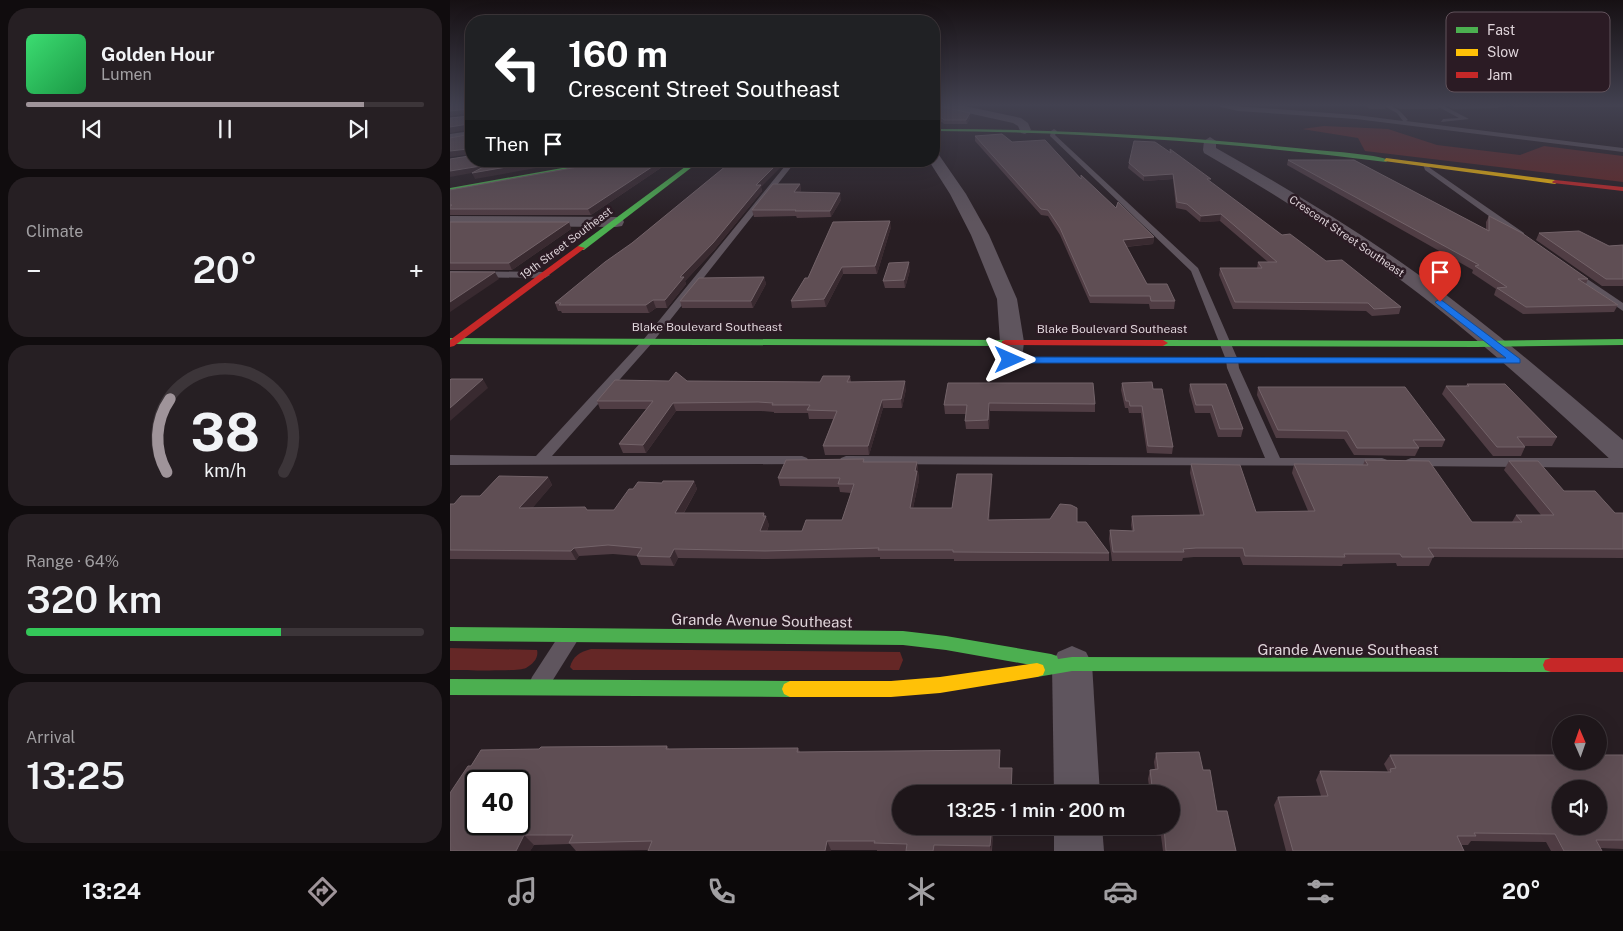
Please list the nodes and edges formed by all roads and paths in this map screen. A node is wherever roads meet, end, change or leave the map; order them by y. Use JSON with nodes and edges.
{"nodes":[{"id":1,"x":1061,"y":144,"type":"edge"},
{"id":2,"x":1210,"y":144,"type":"edge"},
{"id":3,"x":1234,"y":144,"type":"edge"},
{"id":4,"x":1575,"y":144,"type":"edge"},
{"id":5,"x":1623,"y":150,"type":"edge"},
{"id":6,"x":1425,"y":165,"type":"junction"},
{"id":7,"x":940,"y":166,"type":"edge"},
{"id":8,"x":578,"y":167,"type":"edge"},
{"id":9,"x":689,"y":167,"type":"edge"},
{"id":10,"x":788,"y":167,"type":"edge"},
{"id":11,"x":1623,"y":189,"type":"edge"},
{"id":12,"x":450,"y":190,"type":"edge"},
{"id":13,"x":450,"y":221,"type":"edge"},
{"id":14,"x":616,"y":222,"type":"junction"},
{"id":15,"x":1525,"y":238,"type":"edge"},
{"id":16,"x":1566,"y":267,"type":"edge"},
{"id":17,"x":450,"y":274,"type":"edge"},
{"id":18,"x":544,"y":274,"type":"junction"},
{"id":19,"x":1623,"y":308,"type":"edge"},
{"id":20,"x":648,"y":341,"type":"junction"},
{"id":21,"x":452,"y":342,"type":"edge"},
{"id":22,"x":1623,"y":342,"type":"edge"},
{"id":23,"x":1225,"y":343,"type":"junction"},
{"id":24,"x":1011,"y":355,"type":"junction"},
{"id":25,"x":1510,"y":357,"type":"junction"},
{"id":26,"x":612,"y":359,"type":"dead end"},
{"id":27,"x":632,"y":359,"type":"junction"},
{"id":28,"x":652,"y":359,"type":"dead end"},
{"id":29,"x":1623,"y":455,"type":"edge"},
{"id":30,"x":450,"y":460,"type":"edge"},
{"id":31,"x":540,"y":460,"type":"junction"},
{"id":32,"x":1274,"y":462,"type":"junction"},
{"id":33,"x":1623,"y":463,"type":"edge"},
{"id":34,"x":450,"y":634,"type":"edge"},
{"id":35,"x":571,"y":634,"type":"junction"},
{"id":36,"x":1072,"y":664,"type":"junction"},
{"id":37,"x":1623,"y":665,"type":"edge"},
{"id":38,"x":450,"y":687,"type":"edge"},
{"id":39,"x":537,"y":688,"type":"junction"},
{"id":40,"x":1077,"y":785,"type":"edge"},
{"id":41,"x":1078,"y":835,"type":"edge"},
{"id":42,"x":1079,"y":851,"type":"edge"}],
"edges":[{"from":1,"to":23,"type":"lane"},
{"from":2,"to":25,"type":"street","name":"Crescent Street Southeast"},
{"from":3,"to":6,"type":"street"},
{"from":4,"to":5,"type":"lane"},
{"from":6,"to":11,"type":"street"},
{"from":6,"to":15,"type":"lane"},
{"from":7,"to":24,"type":"street"},
{"from":8,"to":12,"type":"street"},
{"from":9,"to":14,"type":"street","name":"19th Street Southeast"},
{"from":10,"to":20,"type":"lane"},
{"from":13,"to":14,"type":"street"},
{"from":14,"to":18,"type":"street","name":"19th Street Southeast"},
{"from":16,"to":19,"type":"lane"},
{"from":17,"to":18,"type":"lane"},
{"from":18,"to":21,"type":"street","name":"19th Street Southeast"},
{"from":20,"to":21,"type":"street","name":"Blake Boulevard Southeast"},
{"from":20,"to":24,"type":"street","name":"Blake Boulevard Southeast"},
{"from":20,"to":27,"type":"lane"},
{"from":22,"to":25,"type":"street","name":"Blake Boulevard Southeast"},
{"from":23,"to":24,"type":"street","name":"Blake Boulevard Southeast"},
{"from":23,"to":25,"type":"street","name":"Blake Boulevard Southeast"},
{"from":23,"to":32,"type":"lane"},
{"from":25,"to":29,"type":"street","name":"Crescent Street Southeast"},
{"from":26,"to":27,"type":"street"},
{"from":27,"to":28,"type":"street"},
{"from":27,"to":31,"type":"lane"},
{"from":30,"to":31,"type":"lane"},
{"from":31,"to":32,"type":"lane"},
{"from":32,"to":33,"type":"lane"},
{"from":34,"to":35,"type":"street","name":"Grande Avenue Southeast"},
{"from":35,"to":36,"type":"street","name":"Grande Avenue Southeast"},
{"from":35,"to":39,"type":"lane"},
{"from":36,"to":37,"type":"street","name":"Grande Avenue Southeast"},
{"from":36,"to":39,"type":"street","name":"Grande Avenue Southeast"},
{"from":36,"to":40,"type":"street"},
{"from":38,"to":39,"type":"street","name":"Grande Avenue Southeast"},
{"from":41,"to":42,"type":"street"}]}
